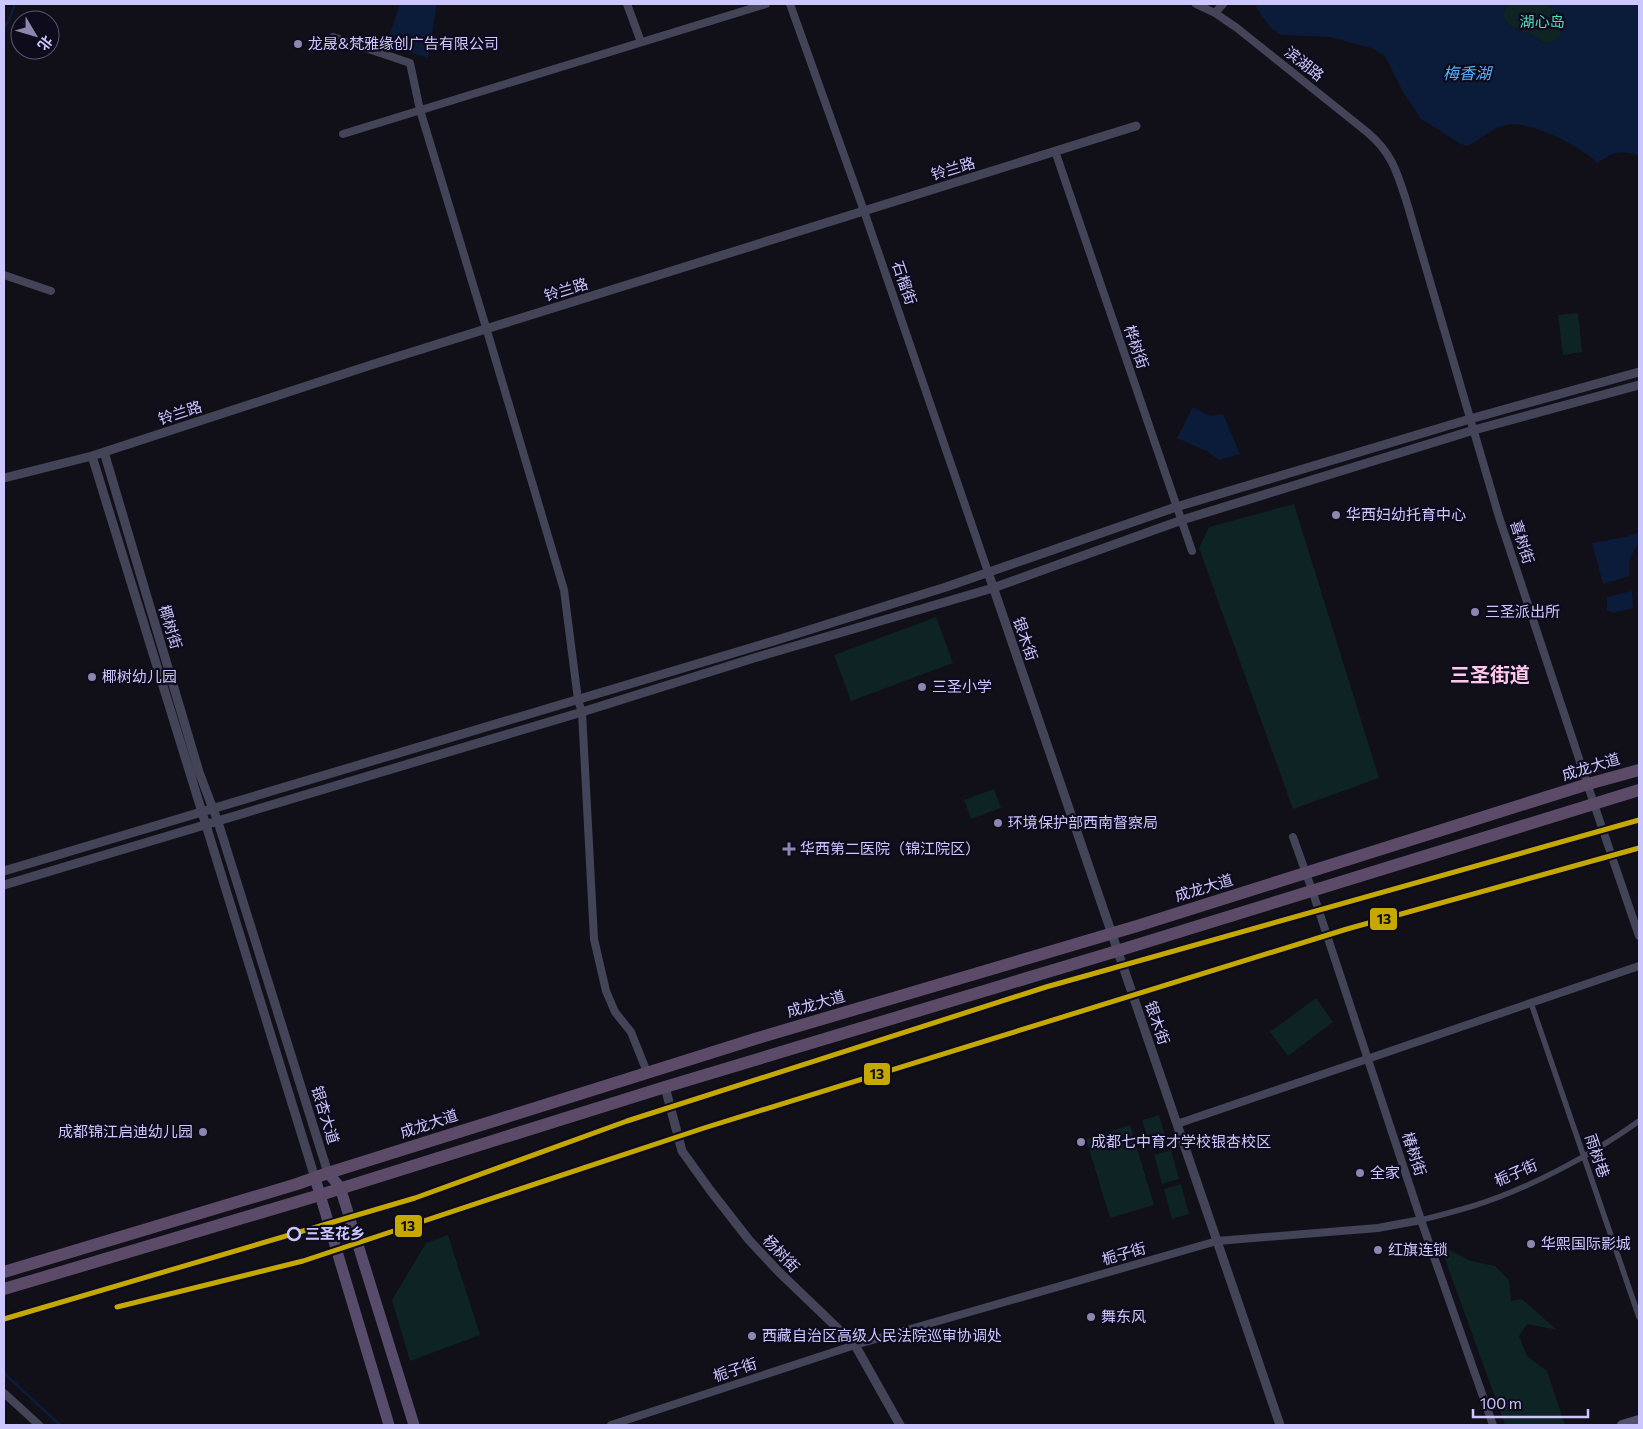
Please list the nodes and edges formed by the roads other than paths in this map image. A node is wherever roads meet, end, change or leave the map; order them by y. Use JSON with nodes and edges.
{"nodes":[{"id":1,"x":627,"y":4,"type":"edge"},
{"id":2,"x":766,"y":4,"type":"edge"},
{"id":3,"x":790,"y":4,"type":"edge"},
{"id":4,"x":1196,"y":4,"type":"edge"},
{"id":5,"x":1224,"y":4,"type":"edge"},
{"id":6,"x":1215,"y":13,"type":"junction"},
{"id":7,"x":333,"y":37,"type":"dead end"},
{"id":8,"x":641,"y":42,"type":"junction"},
{"id":9,"x":420,"y":110,"type":"junction"},
{"id":10,"x":1136,"y":126,"type":"dead end"},
{"id":11,"x":343,"y":134,"type":"dead end"},
{"id":12,"x":1055,"y":151,"type":"junction"},
{"id":13,"x":1389,"y":154,"type":"joint"},
{"id":14,"x":864,"y":211,"type":"junction"},
{"id":15,"x":4,"y":275,"type":"edge"},
{"id":16,"x":51,"y":291,"type":"dead end"},
{"id":17,"x":486,"y":329,"type":"junction"},
{"id":18,"x":1639,"y":372,"type":"edge"},
{"id":19,"x":1639,"y":385,"type":"edge"},
{"id":20,"x":1470,"y":420,"type":"junction"},
{"id":21,"x":1474,"y":430,"type":"junction"},
{"id":22,"x":104,"y":452,"type":"junction"},
{"id":23,"x":92,"y":456,"type":"junction"},
{"id":24,"x":4,"y":478,"type":"edge"},
{"id":25,"x":1176,"y":507,"type":"junction"},
{"id":26,"x":1182,"y":520,"type":"junction"},
{"id":27,"x":1192,"y":551,"type":"dead end"},
{"id":28,"x":988,"y":572,"type":"junction"},
{"id":29,"x":993,"y":588,"type":"junction"},
{"id":30,"x":578,"y":700,"type":"junction"},
{"id":31,"x":582,"y":712,"type":"junction"},
{"id":32,"x":1639,"y":770,"type":"edge"},
{"id":33,"x":1588,"y":784,"type":"junction"},
{"id":34,"x":1639,"y":790,"type":"edge"},
{"id":35,"x":1594,"y":804,"type":"junction"},
{"id":36,"x":213,"y":809,"type":"junction"},
{"id":37,"x":201,"y":812,"type":"junction"},
{"id":38,"x":218,"y":822,"type":"junction"},
{"id":39,"x":205,"y":826,"type":"junction"},
{"id":40,"x":1293,"y":837,"type":"dead end"},
{"id":41,"x":4,"y":871,"type":"edge"},
{"id":42,"x":1305,"y":873,"type":"junction"},
{"id":43,"x":4,"y":885,"type":"edge"},
{"id":44,"x":1312,"y":890,"type":"junction"},
{"id":45,"x":1112,"y":934,"type":"junction"},
{"id":46,"x":1639,"y":936,"type":"edge"},
{"id":47,"x":1118,"y":951,"type":"junction"},
{"id":48,"x":1639,"y":966,"type":"edge"},
{"id":49,"x":1531,"y":1003,"type":"junction"},
{"id":50,"x":1368,"y":1059,"type":"junction"},
{"id":51,"x":647,"y":1072,"type":"junction"},
{"id":52,"x":666,"y":1087,"type":"junction"},
{"id":53,"x":1639,"y":1121,"type":"edge"},
{"id":54,"x":1177,"y":1124,"type":"junction"},
{"id":55,"x":1584,"y":1156,"type":"junction"},
{"id":56,"x":328,"y":1173,"type":"junction"},
{"id":57,"x":315,"y":1178,"type":"junction"},
{"id":58,"x":340,"y":1187,"type":"junction"},
{"id":59,"x":320,"y":1194,"type":"junction"},
{"id":60,"x":1421,"y":1220,"type":"junction"},
{"id":61,"x":1217,"y":1241,"type":"junction"},
{"id":62,"x":4,"y":1272,"type":"edge"},
{"id":63,"x":4,"y":1290,"type":"edge"},
{"id":64,"x":1639,"y":1317,"type":"edge"},
{"id":65,"x":855,"y":1345,"type":"junction"},
{"id":66,"x":4,"y":1393,"type":"edge"},
{"id":67,"x":1639,"y":1420,"type":"edge"},
{"id":68,"x":39,"y":1425,"type":"edge"},
{"id":69,"x":389,"y":1425,"type":"edge"},
{"id":70,"x":414,"y":1425,"type":"edge"},
{"id":71,"x":611,"y":1425,"type":"edge"},
{"id":72,"x":900,"y":1425,"type":"edge"},
{"id":73,"x":1280,"y":1425,"type":"edge"},
{"id":74,"x":1492,"y":1425,"type":"edge"},
{"id":75,"x":1622,"y":1425,"type":"edge"}],
"edges":[{"from":1,"to":8,"type":"street"},
{"from":2,"to":8,"type":"street"},
{"from":3,"to":14,"type":"street","name":"石榴街"},
{"from":4,"to":6,"type":"street","name":"滨湖路"},
{"from":5,"to":6,"type":"street"},
{"from":6,"to":13,"type":"street","name":"滨湖路"},
{"from":7,"to":9,"type":"street"},
{"from":8,"to":9,"type":"street"},
{"from":9,"to":11,"type":"street"},
{"from":9,"to":17,"type":"street"},
{"from":10,"to":12,"type":"street","name":"铃兰路"},
{"from":12,"to":14,"type":"street","name":"铃兰路"},
{"from":12,"to":25,"type":"street","name":"桦树街"},
{"from":13,"to":20,"type":"street","name":"喜树街"},
{"from":14,"to":17,"type":"street","name":"铃兰路"},
{"from":14,"to":28,"type":"street","name":"石榴街"},
{"from":15,"to":16,"type":"street"},
{"from":17,"to":22,"type":"street","name":"铃兰路"},
{"from":17,"to":30,"type":"street"},
{"from":18,"to":20,"type":"street"},
{"from":19,"to":21,"type":"street"},
{"from":20,"to":21,"type":"street","name":"喜树街"},
{"from":20,"to":25,"type":"street"},
{"from":21,"to":26,"type":"street"},
{"from":21,"to":33,"type":"street","name":"喜树街"},
{"from":22,"to":23,"type":"street","name":"铃兰路"},
{"from":22,"to":36,"type":"street","name":"椰树街"},
{"from":23,"to":24,"type":"street","name":"铃兰路"},
{"from":23,"to":37,"type":"street","name":"椰树街"},
{"from":25,"to":26,"type":"street","name":"桦树街"},
{"from":25,"to":28,"type":"street"},
{"from":26,"to":27,"type":"street","name":"桦树街"},
{"from":26,"to":29,"type":"street"},
{"from":28,"to":29,"type":"street","name":"银木街"},
{"from":28,"to":30,"type":"street"},
{"from":29,"to":31,"type":"street"},
{"from":29,"to":45,"type":"street","name":"银木街"},
{"from":30,"to":31,"type":"street"},
{"from":30,"to":36,"type":"street"},
{"from":31,"to":38,"type":"street"},
{"from":31,"to":51,"type":"street"},
{"from":32,"to":33,"type":"highway","name":"成龙大道"},
{"from":33,"to":35,"type":"street","name":"喜树街"},
{"from":33,"to":42,"type":"highway","name":"成龙大道"},
{"from":34,"to":35,"type":"highway"},
{"from":35,"to":44,"type":"highway"},
{"from":35,"to":46,"type":"street","name":"喜树街"},
{"from":36,"to":37,"type":"street"},
{"from":36,"to":38,"type":"street","name":"银杏大道"},
{"from":37,"to":39,"type":"street","name":"银杏大道"},
{"from":37,"to":41,"type":"street"},
{"from":38,"to":39,"type":"street"},
{"from":38,"to":56,"type":"street","name":"银杏大道"},
{"from":39,"to":43,"type":"street"},
{"from":39,"to":57,"type":"street","name":"银杏大道"},
{"from":40,"to":42,"type":"street"},
{"from":42,"to":44,"type":"street"},
{"from":42,"to":45,"type":"highway","name":"成龙大道"},
{"from":44,"to":47,"type":"highway"},
{"from":44,"to":50,"type":"street","name":"椿树街"},
{"from":45,"to":47,"type":"street","name":"银木街"},
{"from":45,"to":51,"type":"highway","name":"成龙大道"},
{"from":47,"to":52,"type":"highway"},
{"from":47,"to":54,"type":"street","name":"银木街"},
{"from":48,"to":49,"type":"street"},
{"from":49,"to":50,"type":"street"},
{"from":49,"to":55,"type":"street","name":"雨树巷"},
{"from":50,"to":54,"type":"street"},
{"from":50,"to":60,"type":"street","name":"椿树街"},
{"from":51,"to":56,"type":"highway","name":"成龙大道"},
{"from":52,"to":58,"type":"highway"},
{"from":52,"to":65,"type":"street","name":"杨树街"},
{"from":53,"to":55,"type":"street","name":"栀子街"},
{"from":54,"to":61,"type":"street","name":"银木街"},
{"from":55,"to":60,"type":"street","name":"栀子街"},
{"from":55,"to":64,"type":"street","name":"雨树巷"},
{"from":56,"to":57,"type":"highway","name":"成龙大道"},
{"from":56,"to":58,"type":"main road","name":"银杏大道"},
{"from":57,"to":59,"type":"main road","name":"银杏大道"},
{"from":57,"to":62,"type":"highway","name":"成龙大道"},
{"from":58,"to":59,"type":"highway"},
{"from":58,"to":70,"type":"main road","name":"银杏大道"},
{"from":59,"to":63,"type":"highway"},
{"from":59,"to":69,"type":"main road","name":"银杏大道"},
{"from":60,"to":61,"type":"street","name":"栀子街"},
{"from":60,"to":74,"type":"street","name":"椿树街"},
{"from":61,"to":65,"type":"street","name":"栀子街"},
{"from":61,"to":73,"type":"street","name":"银木街"},
{"from":65,"to":71,"type":"street","name":"栀子街"},
{"from":65,"to":72,"type":"street","name":"杨树街"},
{"from":66,"to":68,"type":"street"},
{"from":67,"to":75,"type":"main road"}]}
